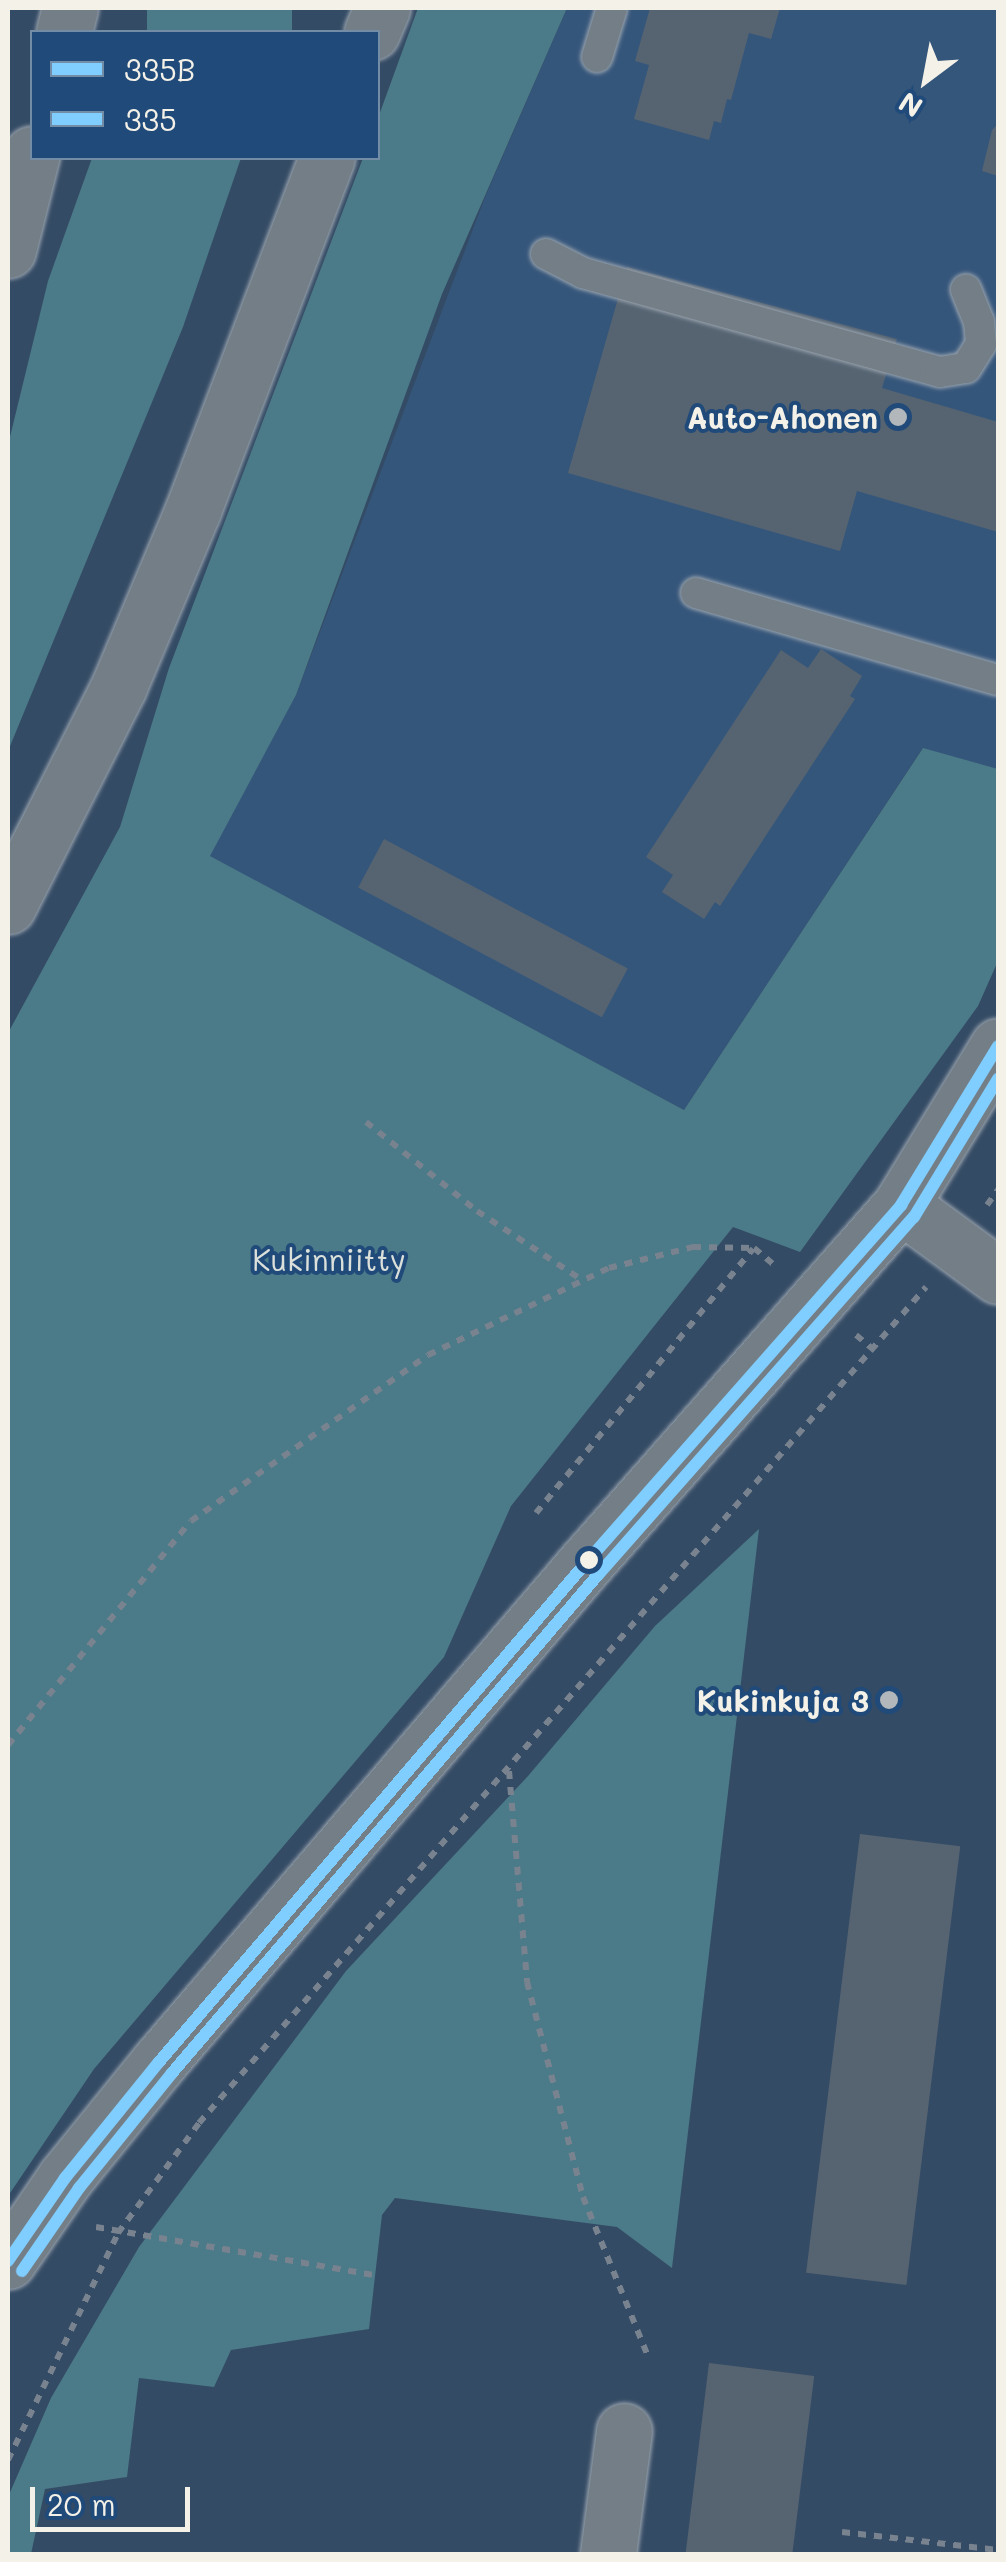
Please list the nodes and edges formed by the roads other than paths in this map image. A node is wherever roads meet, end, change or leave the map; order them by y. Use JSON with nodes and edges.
{"nodes":[{"id":1,"x":612,"y":8,"type":"edge"},
{"id":2,"x":597,"y":57,"type":"dead end"},
{"id":3,"x":30,"y":160,"type":"edge"},
{"id":4,"x":326,"y":160,"type":"edge"},
{"id":5,"x":8,"y":250,"type":"edge"},
{"id":6,"x":546,"y":254,"type":"dead end"},
{"id":7,"x":966,"y":289,"type":"dead end"},
{"id":8,"x":696,"y":594,"type":"dead end"},
{"id":9,"x":998,"y":680,"type":"edge"},
{"id":10,"x":8,"y":906,"type":"edge"},
{"id":11,"x":998,"y":1046,"type":"edge"},
{"id":12,"x":901,"y":1205,"type":"junction"},
{"id":13,"x":978,"y":1261,"type":"edge"},
{"id":14,"x":8,"y":2260,"type":"edge"},
{"id":15,"x":624,"y":2431,"type":"dead end"},
{"id":16,"x":608,"y":2554,"type":"edge"}],
"edges":[{"from":1,"to":2,"type":"lane"},
{"from":3,"to":5,"type":"main road"},
{"from":4,"to":10,"type":"main road"},
{"from":6,"to":7,"type":"lane"},
{"from":8,"to":9,"type":"lane"},
{"from":11,"to":12,"type":"main road"},
{"from":12,"to":13,"type":"main road"},
{"from":12,"to":14,"type":"main road"},
{"from":15,"to":16,"type":"main road"}]}
